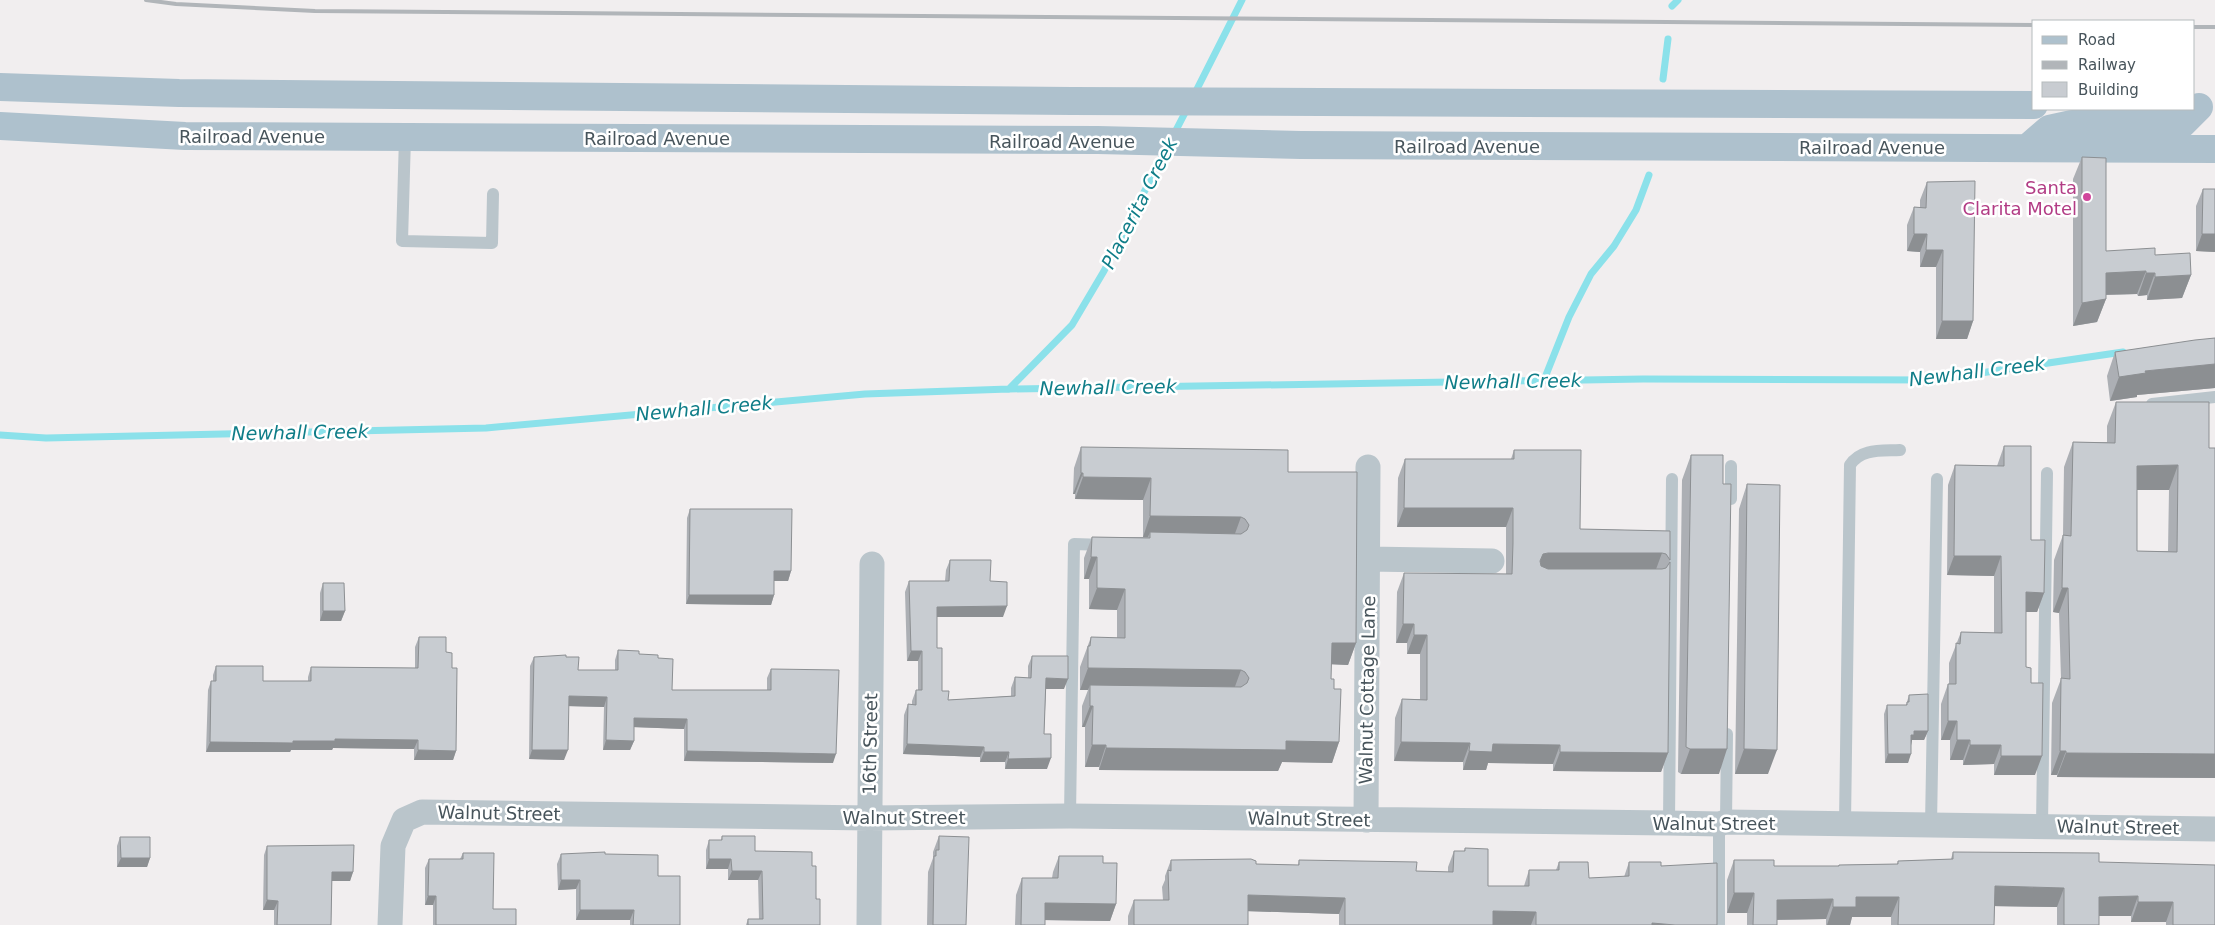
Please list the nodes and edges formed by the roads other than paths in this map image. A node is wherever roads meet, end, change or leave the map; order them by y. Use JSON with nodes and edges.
{"nodes":[{"id":1,"x":0,"y":87,"type":"edge"},
{"id":2,"x":2032,"y":105,"type":"edge"},
{"id":3,"x":2203,"y":107,"type":"edge"},
{"id":4,"x":0,"y":126,"type":"edge"},
{"id":5,"x":405,"y":137,"type":"junction"},
{"id":6,"x":2027,"y":148,"type":"junction"},
{"id":7,"x":2215,"y":149,"type":"edge"},
{"id":8,"x":494,"y":194,"type":"dead end"},
{"id":9,"x":2215,"y":397,"type":"edge"},
{"id":10,"x":2142,"y":405,"type":"edge"},
{"id":11,"x":1900,"y":450,"type":"dead end"},
{"id":12,"x":1731,"y":466,"type":"dead end"},
{"id":13,"x":1368,"y":467,"type":"dead end"},
{"id":14,"x":2047,"y":473,"type":"dead end"},
{"id":15,"x":1672,"y":479,"type":"dead end"},
{"id":16,"x":1938,"y":479,"type":"dead end"},
{"id":17,"x":1730,"y":516,"type":"edge"},
{"id":18,"x":1114,"y":545,"type":"edge"},
{"id":19,"x":1368,"y":559,"type":"junction"},
{"id":20,"x":1492,"y":562,"type":"dead end"},
{"id":21,"x":872,"y":564,"type":"dead end"},
{"id":22,"x":1727,"y":723,"type":"edge"},
{"id":23,"x":1070,"y":816,"type":"junction"},
{"id":24,"x":869,"y":818,"type":"junction"},
{"id":25,"x":1366,"y":820,"type":"junction"},
{"id":26,"x":1722,"y":823,"type":"junction"},
{"id":27,"x":1845,"y":823,"type":"junction"},
{"id":28,"x":1669,"y":824,"type":"junction"},
{"id":29,"x":1931,"y":825,"type":"junction"},
{"id":30,"x":2042,"y":826,"type":"junction"},
{"id":31,"x":2215,"y":829,"type":"edge"},
{"id":32,"x":390,"y":925,"type":"edge"},
{"id":33,"x":869,"y":925,"type":"edge"},
{"id":34,"x":1720,"y":925,"type":"edge"}],
"edges":[{"from":1,"to":2,"type":"main road"},
{"from":3,"to":6,"type":"main road"},
{"from":4,"to":5,"type":"main road","name":"Railroad Avenue"},
{"from":5,"to":6,"type":"main road","name":"Railroad Avenue"},
{"from":5,"to":8,"type":"lane"},
{"from":6,"to":7,"type":"main road","name":"Railroad Avenue"},
{"from":9,"to":10,"type":"lane"},
{"from":11,"to":27,"type":"lane"},
{"from":12,"to":17,"type":"lane"},
{"from":13,"to":19,"type":"street","name":"Walnut Cottage Lane"},
{"from":14,"to":30,"type":"lane"},
{"from":15,"to":28,"type":"lane"},
{"from":16,"to":29,"type":"lane"},
{"from":18,"to":23,"type":"lane"},
{"from":19,"to":20,"type":"street"},
{"from":19,"to":25,"type":"street","name":"Walnut Cottage Lane"},
{"from":21,"to":24,"type":"street","name":"16th Street"},
{"from":22,"to":26,"type":"lane"},
{"from":23,"to":24,"type":"street","name":"Walnut Street"},
{"from":23,"to":25,"type":"street","name":"Walnut Street"},
{"from":24,"to":32,"type":"street","name":"Walnut Street"},
{"from":24,"to":33,"type":"street","name":"16th Street"},
{"from":25,"to":28,"type":"street","name":"Walnut Street"},
{"from":26,"to":27,"type":"street","name":"Walnut Street"},
{"from":26,"to":28,"type":"street","name":"Walnut Street"},
{"from":26,"to":34,"type":"lane"},
{"from":27,"to":29,"type":"street","name":"Walnut Street"},
{"from":29,"to":30,"type":"street","name":"Walnut Street"},
{"from":30,"to":31,"type":"street","name":"Walnut Street"}]}
